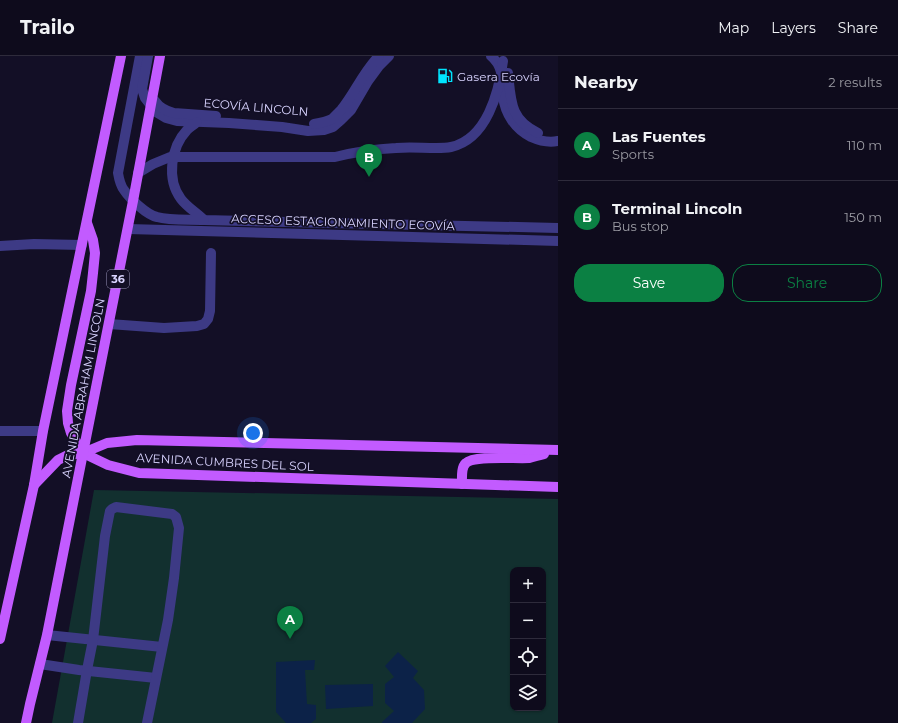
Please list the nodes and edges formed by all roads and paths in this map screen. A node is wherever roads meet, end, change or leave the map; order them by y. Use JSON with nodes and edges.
{"nodes":[{"id":1,"x":121,"y":56,"type":"edge"},
{"id":2,"x":140,"y":56,"type":"edge"},
{"id":3,"x":148,"y":56,"type":"edge"},
{"id":4,"x":160,"y":56,"type":"edge"},
{"id":5,"x":379,"y":56,"type":"edge"},
{"id":6,"x":389,"y":56,"type":"edge"},
{"id":7,"x":492,"y":56,"type":"edge"},
{"id":8,"x":502,"y":58,"type":"edge"},
{"id":9,"x":501,"y":74,"type":"junction"},
{"id":10,"x":152,"y":102,"type":"junction"},
{"id":11,"x":197,"y":122,"type":"junction"},
{"id":12,"x":558,"y":134,"type":"edge"},
{"id":13,"x":558,"y":141,"type":"edge"},
{"id":14,"x":174,"y":157,"type":"junction"},
{"id":15,"x":138,"y":173,"type":"junction"},
{"id":16,"x":134,"y":201,"type":"junction"},
{"id":17,"x":204,"y":220,"type":"junction"},
{"id":18,"x":87,"y":223,"type":"junction"},
{"id":19,"x":558,"y":228,"type":"edge"},
{"id":20,"x":128,"y":229,"type":"junction"},
{"id":21,"x":558,"y":241,"type":"edge"},
{"id":22,"x":82,"y":245,"type":"junction"},
{"id":23,"x":0,"y":246,"type":"edge"},
{"id":24,"x":211,"y":253,"type":"dead end"},
{"id":25,"x":109,"y":324,"type":"junction"},
{"id":26,"x":0,"y":431,"type":"edge"},
{"id":27,"x":43,"y":431,"type":"junction"},
{"id":28,"x":558,"y":450,"type":"edge"},
{"id":29,"x":83,"y":452,"type":"junction"},
{"id":30,"x":462,"y":484,"type":"junction"},
{"id":31,"x":34,"y":485,"type":"junction"},
{"id":32,"x":558,"y":487,"type":"edge"},
{"id":33,"x":4,"y":608,"type":"edge"},
{"id":34,"x":2,"y":621,"type":"edge"},
{"id":35,"x":48,"y":635,"type":"junction"},
{"id":36,"x":0,"y":639,"type":"edge"},
{"id":37,"x":93,"y":640,"type":"junction"},
{"id":38,"x":162,"y":647,"type":"junction"},
{"id":39,"x":40,"y":664,"type":"junction"},
{"id":40,"x":87,"y":670,"type":"junction"},
{"id":41,"x":156,"y":678,"type":"junction"},
{"id":42,"x":30,"y":704,"type":"junction"},
{"id":43,"x":19,"y":723,"type":"edge"},
{"id":44,"x":26,"y":723,"type":"edge"},
{"id":45,"x":78,"y":723,"type":"edge"},
{"id":46,"x":147,"y":723,"type":"edge"}],
"edges":[{"from":1,"to":18,"type":"main road"},
{"from":2,"to":16,"type":"street"},
{"from":3,"to":10,"type":"street"},
{"from":4,"to":10,"type":"main road","name":"AVENIDA ABRAHAM LINCOLN","number":"36"},
{"from":5,"to":10,"type":"street","name":"ECOVÍA LINCOLN"},
{"from":6,"to":11,"type":"street"},
{"from":7,"to":9,"type":"street"},
{"from":8,"to":9,"type":"street"},
{"from":8,"to":12,"type":"street"},
{"from":9,"to":13,"type":"street"},
{"from":9,"to":14,"type":"street"},
{"from":10,"to":11,"type":"street"},
{"from":10,"to":15,"type":"main road","name":"AVENIDA ABRAHAM LINCOLN","number":"36"},
{"from":11,"to":14,"type":"street"},
{"from":14,"to":15,"type":"street"},
{"from":14,"to":17,"type":"street"},
{"from":15,"to":16,"type":"main road","name":"AVENIDA ABRAHAM LINCOLN","number":"36"},
{"from":16,"to":17,"type":"street"},
{"from":16,"to":20,"type":"main road","name":"AVENIDA ABRAHAM LINCOLN","number":"36"},
{"from":17,"to":19,"type":"street"},
{"from":18,"to":22,"type":"main road"},
{"from":18,"to":29,"type":"main road"},
{"from":20,"to":21,"type":"street","name":"ACCESO ESTACIONAMIENTO ECOVÍA"},
{"from":20,"to":25,"type":"main road","name":"AVENIDA ABRAHAM LINCOLN","number":"36"},
{"from":22,"to":23,"type":"street"},
{"from":22,"to":27,"type":"main road"},
{"from":24,"to":25,"type":"street"},
{"from":25,"to":29,"type":"main road","name":"AVENIDA ABRAHAM LINCOLN","number":"36"},
{"from":26,"to":27,"type":"street"},
{"from":27,"to":31,"type":"main road"},
{"from":28,"to":29,"type":"main road","name":"AVENIDA CUMBRES DEL SOL"},
{"from":28,"to":30,"type":"main road"},
{"from":29,"to":30,"type":"main road","name":"AVENIDA CUMBRES DEL SOL"},
{"from":29,"to":31,"type":"main road"},
{"from":29,"to":35,"type":"main road","name":"AVENIDA ABRAHAM LINCOLN","number":"36"},
{"from":30,"to":32,"type":"main road","name":"AVENIDA CUMBRES DEL SOL"},
{"from":31,"to":33,"type":"main road"},
{"from":33,"to":34,"type":"main road"},
{"from":34,"to":36,"type":"main road"},
{"from":35,"to":37,"type":"street"},
{"from":35,"to":39,"type":"main road","name":"AVENIDA ABRAHAM LINCOLN","number":"36"},
{"from":37,"to":38,"type":"street"},
{"from":37,"to":38,"type":"street"},
{"from":37,"to":40,"type":"street"},
{"from":38,"to":41,"type":"street"},
{"from":39,"to":40,"type":"street"},
{"from":39,"to":42,"type":"main road","name":"AVENIDA ABRAHAM LINCOLN","number":"36"},
{"from":40,"to":41,"type":"street"},
{"from":40,"to":45,"type":"street"},
{"from":41,"to":46,"type":"street"},
{"from":42,"to":43,"type":"main road"},
{"from":42,"to":44,"type":"main road","name":"AVENIDA ABRAHAM LINCOLN","number":"36"}]}
